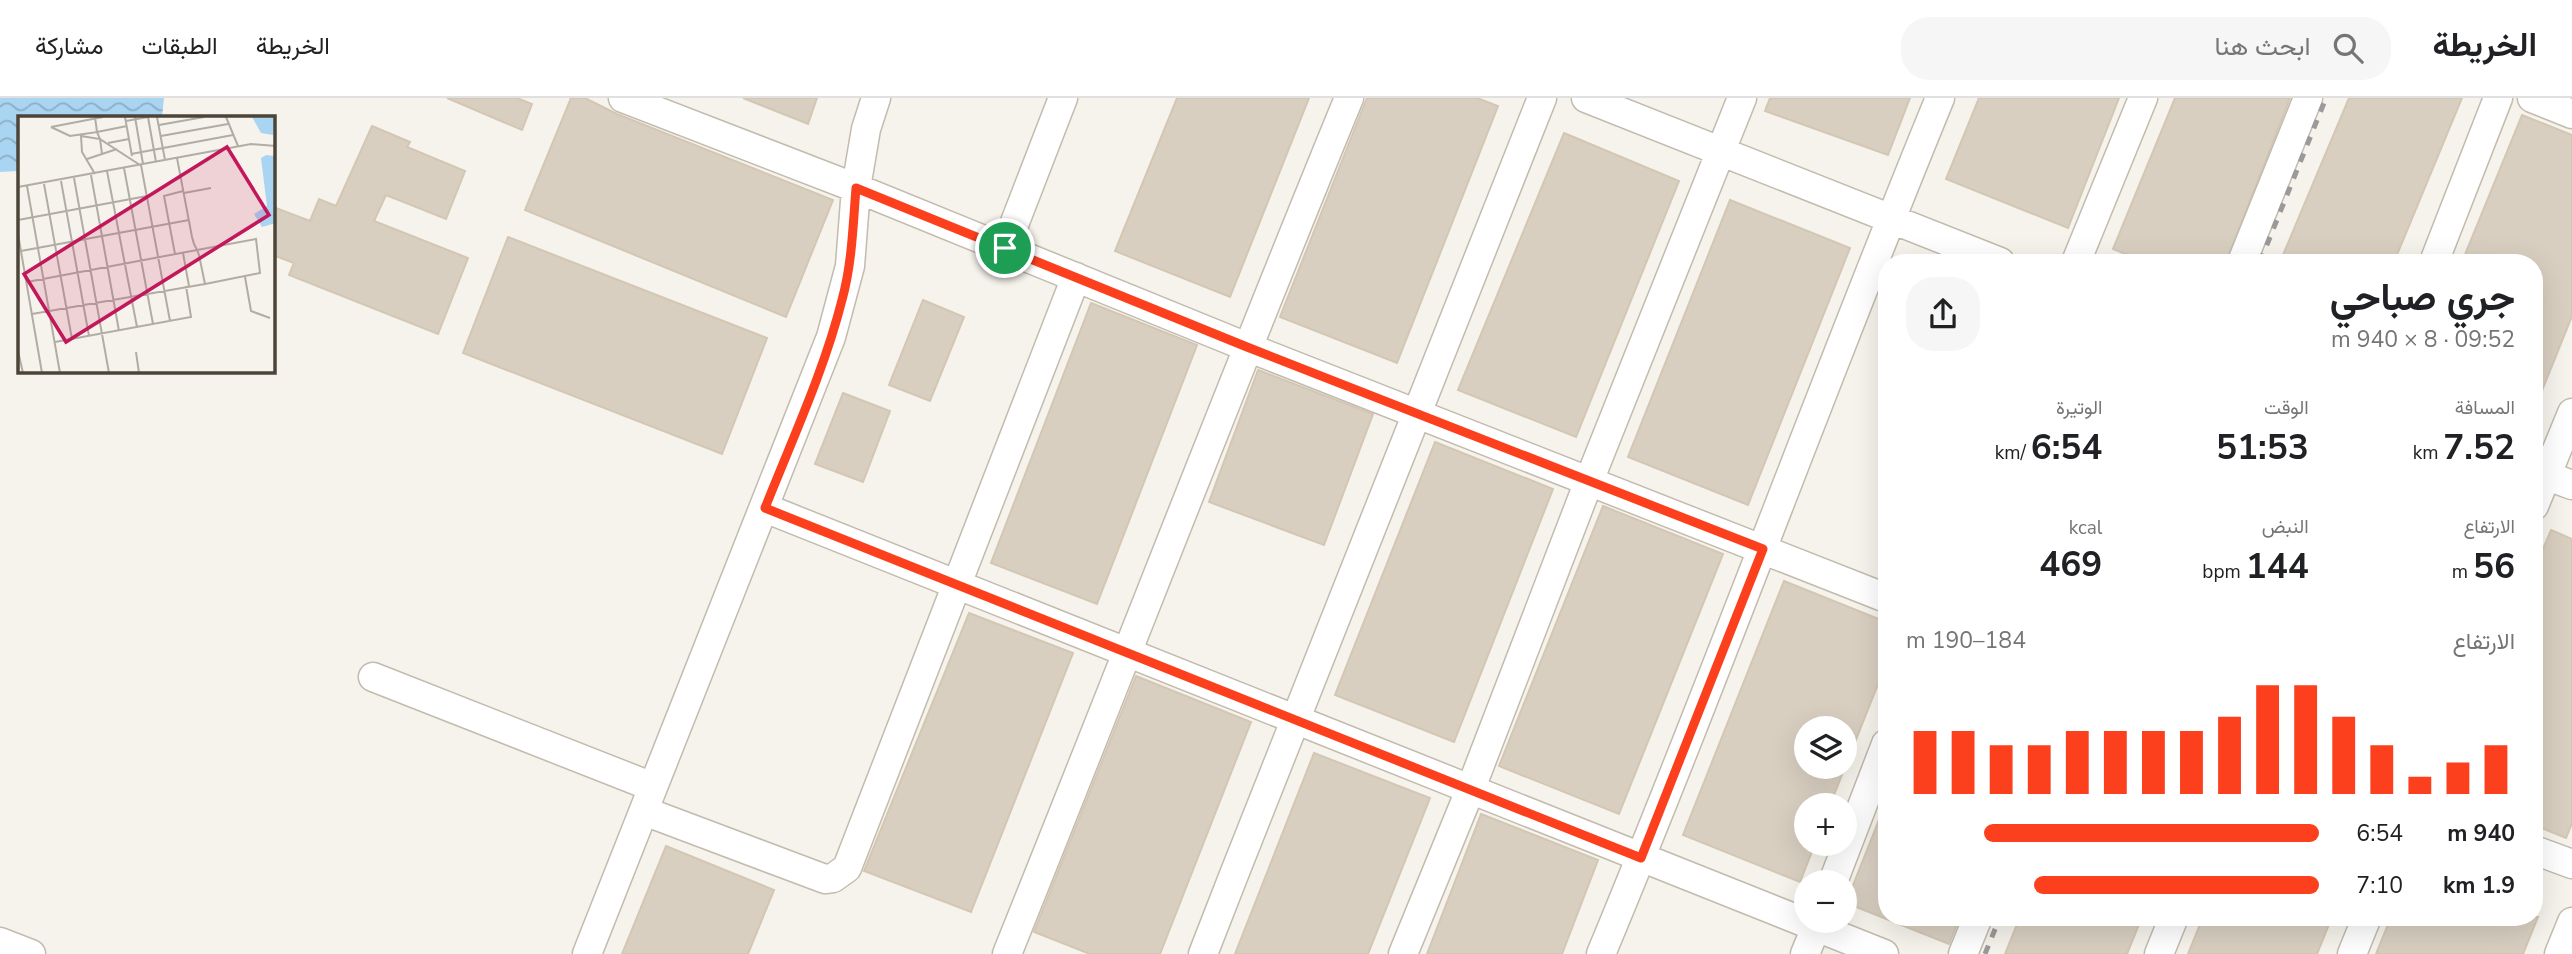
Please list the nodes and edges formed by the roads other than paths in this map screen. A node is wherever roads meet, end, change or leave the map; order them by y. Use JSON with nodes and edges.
{"nodes":[{"id":1,"x":623,"y":98,"type":"edge"},
{"id":2,"x":876,"y":98,"type":"edge"},
{"id":3,"x":1063,"y":98,"type":"edge"},
{"id":4,"x":1349,"y":98,"type":"edge"},
{"id":5,"x":1542,"y":98,"type":"edge"},
{"id":6,"x":1586,"y":98,"type":"edge"},
{"id":7,"x":1742,"y":98,"type":"edge"},
{"id":8,"x":1940,"y":98,"type":"edge"},
{"id":9,"x":2143,"y":98,"type":"edge"},
{"id":10,"x":2308,"y":98,"type":"edge"},
{"id":11,"x":2498,"y":98,"type":"edge"},
{"id":12,"x":2532,"y":98,"type":"edge"},
{"id":13,"x":2572,"y":114,"type":"edge"},
{"id":14,"x":1721,"y":151,"type":"junction"},
{"id":15,"x":856,"y":188,"type":"junction"},
{"id":16,"x":1890,"y":218,"type":"junction"},
{"id":17,"x":1005,"y":248,"type":"junction"},
{"id":18,"x":1980,"y":254,"type":"edge"},
{"id":19,"x":2080,"y":254,"type":"edge"},
{"id":20,"x":2245,"y":254,"type":"edge"},
{"id":21,"x":2437,"y":254,"type":"edge"},
{"id":22,"x":1076,"y":277,"type":"junction"},
{"id":23,"x":1247,"y":347,"type":"junction"},
{"id":24,"x":2572,"y":413,"type":"edge"},
{"id":25,"x":1418,"y":414,"type":"junction"},
{"id":26,"x":2551,"y":477,"type":"edge"},
{"id":27,"x":1589,"y":481,"type":"junction"},
{"id":28,"x":765,"y":508,"type":"junction"},
{"id":29,"x":1763,"y":549,"type":"junction"},
{"id":30,"x":957,"y":584,"type":"junction"},
{"id":31,"x":1878,"y":595,"type":"edge"},
{"id":32,"x":1128,"y":653,"type":"junction"},
{"id":33,"x":373,"y":677,"type":"dead end"},
{"id":34,"x":1294,"y":718,"type":"junction"},
{"id":35,"x":1878,"y":765,"type":"edge"},
{"id":36,"x":1471,"y":788,"type":"junction"},
{"id":37,"x":648,"y":799,"type":"junction"},
{"id":38,"x":2543,"y":853,"type":"edge"},
{"id":39,"x":1641,"y":858,"type":"junction"},
{"id":40,"x":2572,"y":864,"type":"edge"},
{"id":41,"x":1838,"y":870,"type":"edge"},
{"id":42,"x":1794,"y":915,"type":"edge"},
{"id":43,"x":2572,"y":922,"type":"edge"},
{"id":44,"x":1974,"y":926,"type":"edge"},
{"id":45,"x":2170,"y":926,"type":"edge"},
{"id":46,"x":2363,"y":926,"type":"edge"},
{"id":47,"x":1813,"y":933,"type":"edge"},
{"id":48,"x":1837,"y":933,"type":"edge"},
{"id":49,"x":0,"y":942,"type":"edge"},
{"id":50,"x":31,"y":954,"type":"edge"},
{"id":51,"x":587,"y":954,"type":"edge"},
{"id":52,"x":1007,"y":954,"type":"edge"},
{"id":53,"x":1203,"y":954,"type":"edge"},
{"id":54,"x":1404,"y":954,"type":"edge"},
{"id":55,"x":1601,"y":954,"type":"edge"},
{"id":56,"x":1805,"y":954,"type":"edge"},
{"id":57,"x":1884,"y":954,"type":"edge"},
{"id":58,"x":1963,"y":954,"type":"edge"},
{"id":59,"x":2159,"y":954,"type":"edge"},
{"id":60,"x":2352,"y":954,"type":"edge"},
{"id":61,"x":2559,"y":954,"type":"edge"}],
"edges":[{"from":1,"to":15,"type":"street"},
{"from":2,"to":15,"type":"street"},
{"from":3,"to":17,"type":"street"},
{"from":4,"to":23,"type":"street"},
{"from":5,"to":25,"type":"street"},
{"from":6,"to":14,"type":"street"},
{"from":7,"to":14,"type":"street"},
{"from":8,"to":16,"type":"street"},
{"from":9,"to":19,"type":"street"},
{"from":10,"to":20,"type":"street"},
{"from":11,"to":21,"type":"street"},
{"from":12,"to":13,"type":"street"},
{"from":14,"to":16,"type":"street"},
{"from":14,"to":27,"type":"street"},
{"from":15,"to":17,"type":"street"},
{"from":15,"to":28,"type":"street"},
{"from":16,"to":18,"type":"street"},
{"from":16,"to":29,"type":"street"},
{"from":17,"to":22,"type":"street"},
{"from":22,"to":23,"type":"street"},
{"from":22,"to":30,"type":"street"},
{"from":23,"to":25,"type":"street"},
{"from":23,"to":32,"type":"street"},
{"from":24,"to":26,"type":"street"},
{"from":25,"to":27,"type":"street"},
{"from":25,"to":34,"type":"street"},
{"from":27,"to":29,"type":"street"},
{"from":27,"to":36,"type":"street"},
{"from":28,"to":30,"type":"street"},
{"from":28,"to":37,"type":"street"},
{"from":29,"to":31,"type":"street"},
{"from":29,"to":39,"type":"street"},
{"from":30,"to":32,"type":"street"},
{"from":30,"to":37,"type":"street"},
{"from":32,"to":34,"type":"street"},
{"from":32,"to":52,"type":"street"},
{"from":33,"to":37,"type":"street"},
{"from":34,"to":36,"type":"street"},
{"from":34,"to":53,"type":"street"},
{"from":35,"to":41,"type":"street"},
{"from":36,"to":39,"type":"street"},
{"from":36,"to":54,"type":"street"},
{"from":37,"to":51,"type":"street"},
{"from":38,"to":40,"type":"street"},
{"from":39,"to":42,"type":"street"},
{"from":39,"to":55,"type":"street"},
{"from":43,"to":61,"type":"street"},
{"from":44,"to":58,"type":"street"},
{"from":45,"to":59,"type":"street"},
{"from":46,"to":60,"type":"street"},
{"from":47,"to":56,"type":"street"},
{"from":48,"to":57,"type":"street"},
{"from":49,"to":50,"type":"street"}]}
